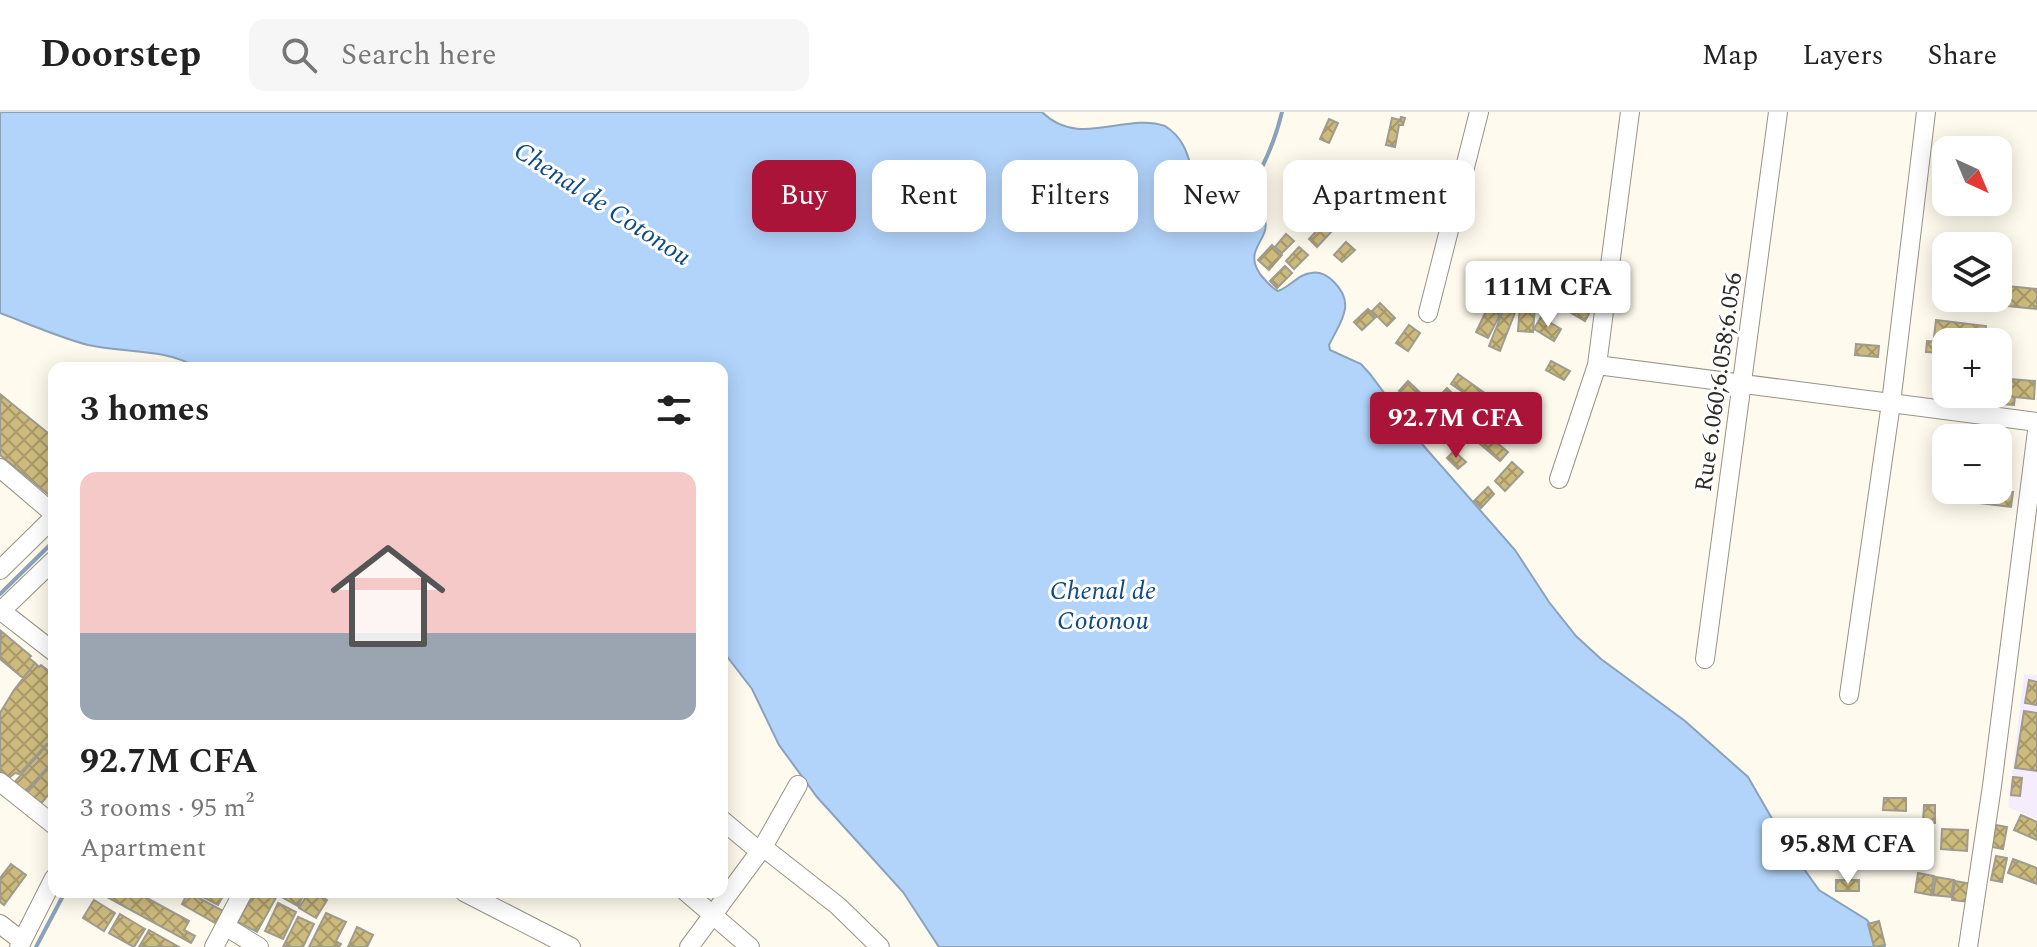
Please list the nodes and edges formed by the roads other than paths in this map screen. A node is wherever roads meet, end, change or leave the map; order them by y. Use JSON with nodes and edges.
{"nodes":[{"id":1,"x":1479,"y":112,"type":"edge"},
{"id":2,"x":1630,"y":112,"type":"edge"},
{"id":3,"x":1778,"y":112,"type":"edge"},
{"id":4,"x":1926,"y":112,"type":"edge"},
{"id":5,"x":1428,"y":313,"type":"dead end"},
{"id":6,"x":1597,"y":365,"type":"junction"},
{"id":7,"x":1742,"y":384,"type":"junction"},
{"id":8,"x":1891,"y":403,"type":"junction"},
{"id":9,"x":2037,"y":422,"type":"edge"},
{"id":10,"x":2037,"y":431,"type":"edge"},
{"id":11,"x":0,"y":468,"type":"edge"},
{"id":12,"x":1559,"y":479,"type":"dead end"},
{"id":13,"x":48,"y":511,"type":"edge"},
{"id":14,"x":48,"y":522,"type":"edge"},
{"id":15,"x":48,"y":566,"type":"edge"},
{"id":16,"x":0,"y":570,"type":"edge"},
{"id":17,"x":0,"y":611,"type":"edge"},
{"id":18,"x":48,"y":647,"type":"edge"},
{"id":19,"x":1705,"y":659,"type":"dead end"},
{"id":20,"x":1849,"y":695,"type":"dead end"},
{"id":21,"x":0,"y":782,"type":"edge"},
{"id":22,"x":798,"y":785,"type":"dead end"},
{"id":23,"x":48,"y":820,"type":"edge"},
{"id":24,"x":728,"y":824,"type":"edge"},
{"id":25,"x":761,"y":849,"type":"junction"},
{"id":26,"x":48,"y":890,"type":"edge"},
{"id":27,"x":728,"y":895,"type":"edge"},
{"id":28,"x":240,"y":898,"type":"edge"},
{"id":29,"x":476,"y":898,"type":"edge"},
{"id":30,"x":693,"y":898,"type":"edge"},
{"id":31,"x":726,"y":898,"type":"edge"},
{"id":32,"x":714,"y":915,"type":"junction"},
{"id":33,"x":0,"y":924,"type":"edge"},
{"id":34,"x":225,"y":926,"type":"junction"},
{"id":35,"x":20,"y":944,"type":"edge"},
{"id":36,"x":214,"y":947,"type":"edge"},
{"id":37,"x":259,"y":947,"type":"edge"},
{"id":38,"x":571,"y":947,"type":"edge"},
{"id":39,"x":689,"y":947,"type":"edge"},
{"id":40,"x":750,"y":947,"type":"edge"},
{"id":41,"x":880,"y":947,"type":"edge"},
{"id":42,"x":1968,"y":947,"type":"edge"}],
"edges":[{"from":1,"to":5,"type":"street"},
{"from":2,"to":6,"type":"street"},
{"from":3,"to":7,"type":"street","name":"Rue 6.060;6.058;6.056"},
{"from":4,"to":8,"type":"street"},
{"from":6,"to":7,"type":"street"},
{"from":6,"to":12,"type":"street"},
{"from":7,"to":8,"type":"street"},
{"from":7,"to":19,"type":"street","name":"Rue 6.060;6.058;6.056"},
{"from":8,"to":9,"type":"street"},
{"from":8,"to":20,"type":"street"},
{"from":10,"to":42,"type":"street"},
{"from":11,"to":13,"type":"street"},
{"from":14,"to":16,"type":"street"},
{"from":15,"to":17,"type":"street"},
{"from":17,"to":18,"type":"street"},
{"from":21,"to":23,"type":"street"},
{"from":22,"to":25,"type":"street"},
{"from":24,"to":25,"type":"street"},
{"from":25,"to":27,"type":"street"},
{"from":25,"to":41,"type":"street"},
{"from":26,"to":35,"type":"street"},
{"from":28,"to":34,"type":"street"},
{"from":29,"to":38,"type":"street"},
{"from":30,"to":32,"type":"street"},
{"from":31,"to":32,"type":"street"},
{"from":32,"to":39,"type":"street"},
{"from":32,"to":40,"type":"street"},
{"from":33,"to":35,"type":"street"},
{"from":34,"to":36,"type":"street"},
{"from":34,"to":37,"type":"street"}]}
